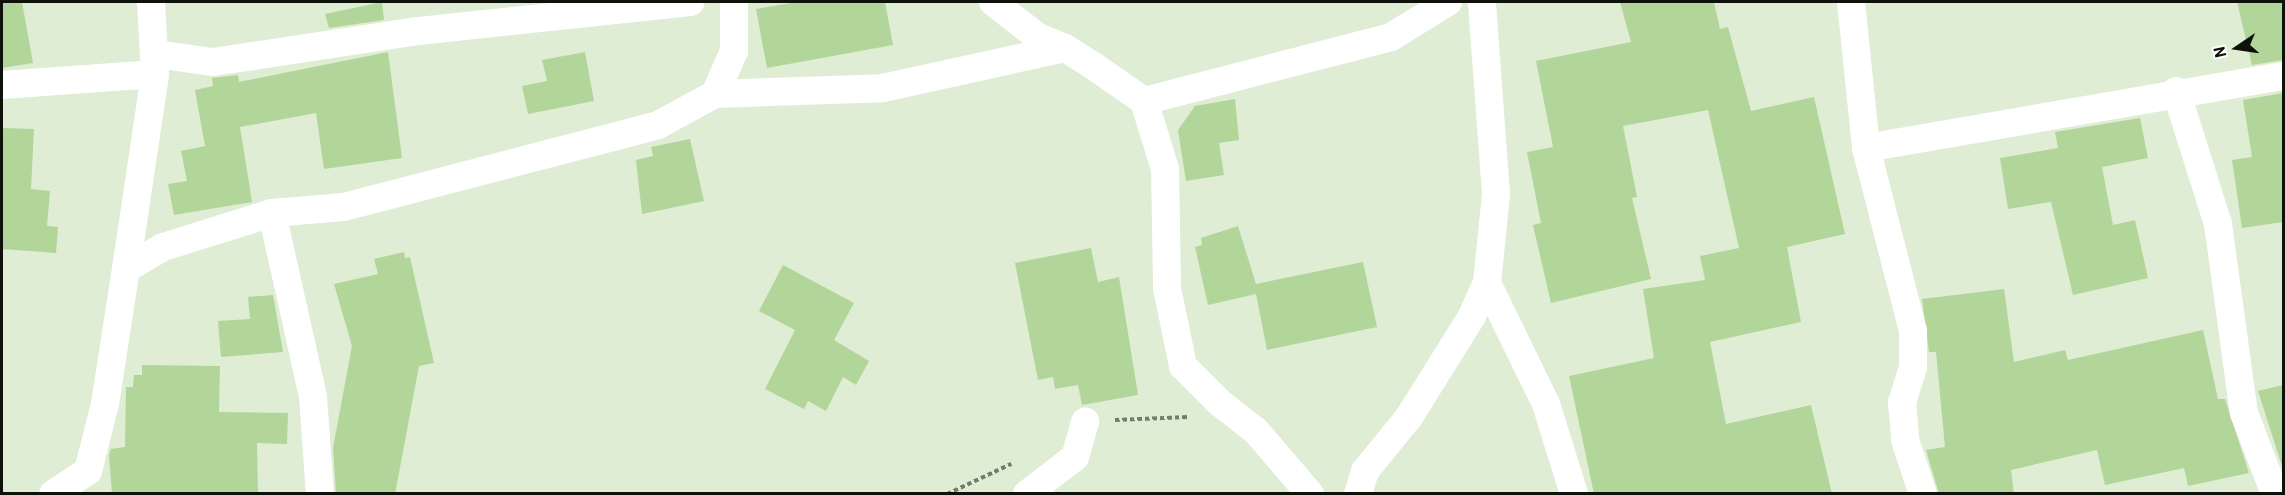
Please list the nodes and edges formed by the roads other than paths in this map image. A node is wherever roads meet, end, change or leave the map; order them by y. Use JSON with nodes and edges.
{"nodes":[{"id":1,"x":151,"y":2,"type":"edge"},
{"id":2,"x":690,"y":2,"type":"edge"},
{"id":3,"x":734,"y":2,"type":"edge"},
{"id":4,"x":993,"y":2,"type":"edge"},
{"id":5,"x":1448,"y":2,"type":"edge"},
{"id":6,"x":1482,"y":2,"type":"edge"},
{"id":7,"x":1851,"y":2,"type":"edge"},
{"id":8,"x":1065,"y":48,"type":"junction"},
{"id":9,"x":155,"y":64,"type":"junction"},
{"id":10,"x":2283,"y":76,"type":"edge"},
{"id":11,"x":2,"y":85,"type":"edge"},
{"id":12,"x":2176,"y":91,"type":"junction"},
{"id":13,"x":715,"y":94,"type":"junction"},
{"id":14,"x":1144,"y":101,"type":"junction"},
{"id":15,"x":1866,"y":148,"type":"junction"},
{"id":16,"x":272,"y":213,"type":"junction"},
{"id":17,"x":126,"y":269,"type":"junction"},
{"id":18,"x":1487,"y":283,"type":"junction"},
{"id":19,"x":1085,"y":421,"type":"road end"},
{"id":20,"x":87,"y":482,"type":"edge"},
{"id":21,"x":53,"y":494,"type":"edge"},
{"id":22,"x":321,"y":494,"type":"edge"},
{"id":23,"x":1027,"y":494,"type":"edge"},
{"id":24,"x":1310,"y":494,"type":"edge"},
{"id":25,"x":1358,"y":494,"type":"edge"},
{"id":26,"x":1574,"y":494,"type":"edge"},
{"id":27,"x":1923,"y":494,"type":"edge"},
{"id":28,"x":2275,"y":494,"type":"edge"}],
"edges":[{"from":1,"to":9,"type":"street"},
{"from":2,"to":9,"type":"street"},
{"from":3,"to":13,"type":"street"},
{"from":4,"to":8,"type":"street"},
{"from":5,"to":14,"type":"street"},
{"from":6,"to":18,"type":"street"},
{"from":7,"to":15,"type":"street"},
{"from":8,"to":13,"type":"street"},
{"from":8,"to":14,"type":"street"},
{"from":9,"to":11,"type":"street"},
{"from":9,"to":17,"type":"street"},
{"from":10,"to":12,"type":"street"},
{"from":12,"to":15,"type":"street"},
{"from":12,"to":28,"type":"street"},
{"from":13,"to":16,"type":"street"},
{"from":14,"to":24,"type":"street"},
{"from":15,"to":27,"type":"street"},
{"from":16,"to":17,"type":"street"},
{"from":16,"to":22,"type":"street"},
{"from":17,"to":20,"type":"street"},
{"from":18,"to":25,"type":"street"},
{"from":18,"to":26,"type":"street"},
{"from":19,"to":23,"type":"street"},
{"from":20,"to":21,"type":"street"}]}
